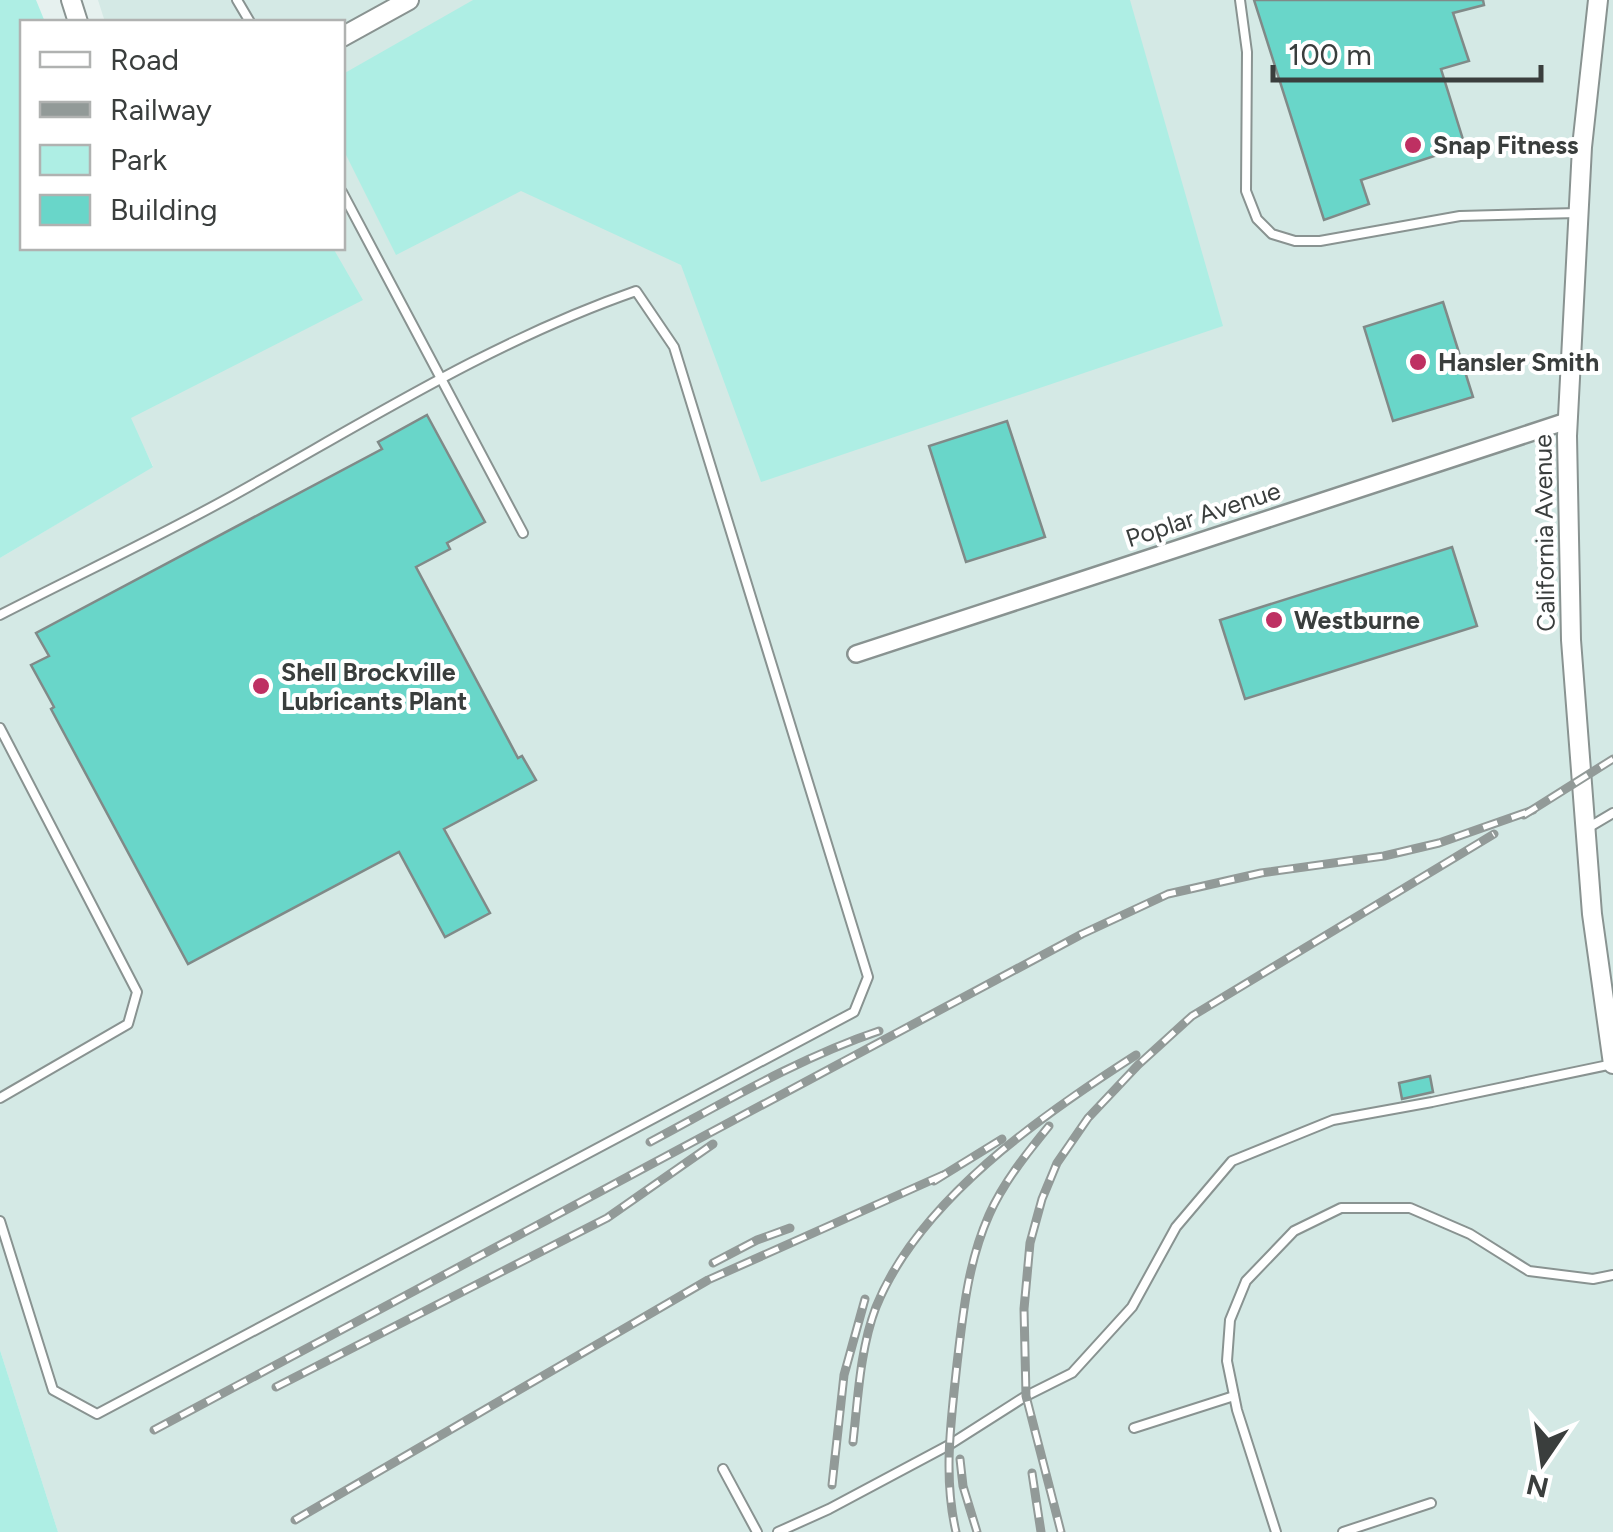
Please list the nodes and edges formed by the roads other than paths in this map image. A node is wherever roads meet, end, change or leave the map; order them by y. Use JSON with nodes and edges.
{"nodes":[{"id":1,"x":409,"y":0,"type":"edge"},
{"id":2,"x":1240,"y":0,"type":"edge"},
{"id":3,"x":1598,"y":0,"type":"edge"},
{"id":4,"x":345,"y":35,"type":"edge"},
{"id":5,"x":345,"y":198,"type":"edge"},
{"id":6,"x":1578,"y":213,"type":"junction"},
{"id":7,"x":439,"y":378,"type":"junction"},
{"id":8,"x":1567,"y":421,"type":"junction"},
{"id":9,"x":524,"y":533,"type":"dead end"},
{"id":10,"x":0,"y":615,"type":"edge"},
{"id":11,"x":856,"y":654,"type":"dead end"},
{"id":12,"x":0,"y":728,"type":"edge"},
{"id":13,"x":1613,"y":813,"type":"edge"},
{"id":14,"x":1586,"y":829,"type":"junction"},
{"id":15,"x":1613,"y":1064,"type":"edge"},
{"id":16,"x":0,"y":1098,"type":"edge"},
{"id":17,"x":0,"y":1221,"type":"edge"},
{"id":18,"x":1613,"y":1276,"type":"edge"},
{"id":19,"x":1234,"y":1396,"type":"junction"},
{"id":20,"x":1134,"y":1428,"type":"dead end"},
{"id":21,"x":723,"y":1469,"type":"dead end"},
{"id":22,"x":1431,"y":1503,"type":"dead end"},
{"id":23,"x":757,"y":1532,"type":"edge"},
{"id":24,"x":778,"y":1532,"type":"edge"},
{"id":25,"x":1276,"y":1532,"type":"edge"},
{"id":26,"x":1343,"y":1532,"type":"edge"}],
"edges":[{"from":1,"to":4,"type":"street"},
{"from":2,"to":6,"type":"lane"},
{"from":3,"to":6,"type":"street","name":"California Avenue"},
{"from":5,"to":7,"type":"lane"},
{"from":6,"to":8,"type":"street","name":"California Avenue"},
{"from":7,"to":9,"type":"lane"},
{"from":7,"to":10,"type":"lane"},
{"from":7,"to":17,"type":"lane"},
{"from":8,"to":11,"type":"street","name":"Poplar Avenue"},
{"from":8,"to":14,"type":"street","name":"California Avenue"},
{"from":12,"to":16,"type":"lane"},
{"from":13,"to":14,"type":"lane"},
{"from":14,"to":15,"type":"street","name":"California Avenue"},
{"from":15,"to":24,"type":"lane"},
{"from":18,"to":19,"type":"lane"},
{"from":19,"to":20,"type":"lane"},
{"from":19,"to":25,"type":"lane"},
{"from":21,"to":23,"type":"lane"},
{"from":22,"to":26,"type":"lane"}]}
